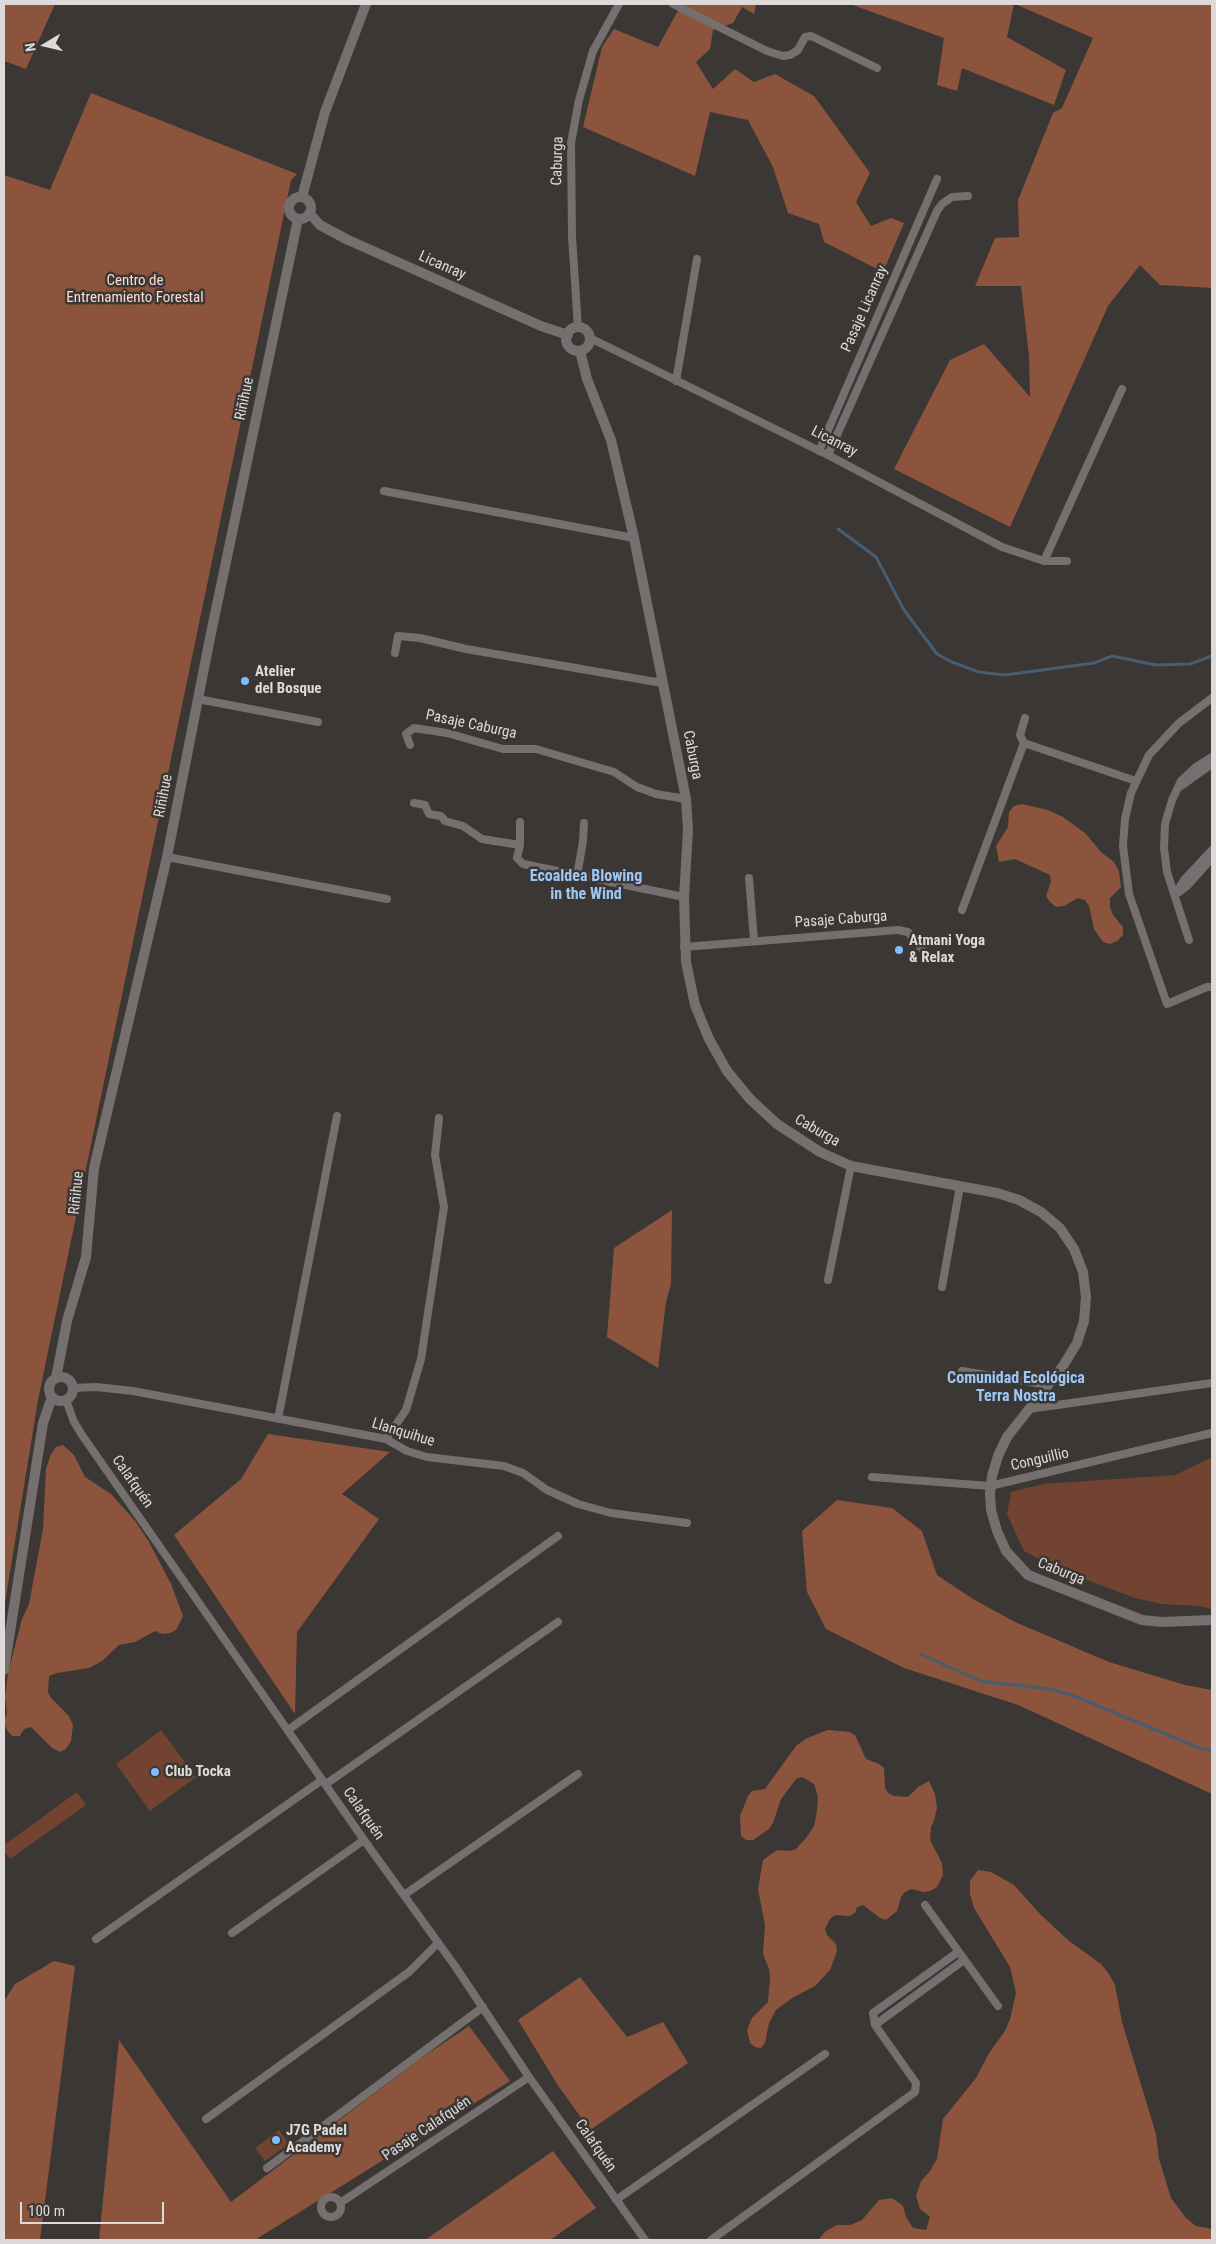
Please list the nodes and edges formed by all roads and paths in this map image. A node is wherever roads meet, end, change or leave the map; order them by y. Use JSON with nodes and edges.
{"nodes":[{"id":1,"x":366,"y":4,"type":"edge"},
{"id":2,"x":619,"y":4,"type":"edge"},
{"id":3,"x":673,"y":4,"type":"edge"},
{"id":4,"x":877,"y":68,"type":"dead end"},
{"id":5,"x":937,"y":179,"type":"dead end"},
{"id":6,"x":302,"y":196,"type":"junction"},
{"id":7,"x":968,"y":196,"type":"dead end"},
{"id":8,"x":310,"y":214,"type":"junction"},
{"id":9,"x":298,"y":219,"type":"junction"},
{"id":10,"x":697,"y":260,"type":"dead end"},
{"id":11,"x":578,"y":328,"type":"junction"},
{"id":12,"x":568,"y":335,"type":"junction"},
{"id":13,"x":590,"y":338,"type":"junction"},
{"id":14,"x":580,"y":351,"type":"junction"},
{"id":15,"x":676,"y":380,"type":"junction"},
{"id":16,"x":1122,"y":389,"type":"dead end"},
{"id":17,"x":819,"y":451,"type":"junction"},
{"id":18,"x":828,"y":455,"type":"junction"},
{"id":19,"x":384,"y":491,"type":"dead end"},
{"id":20,"x":634,"y":538,"type":"junction"},
{"id":21,"x":1068,"y":561,"type":"dead end"},
{"id":22,"x":1044,"y":562,"type":"junction"},
{"id":23,"x":395,"y":653,"type":"dead end"},
{"id":24,"x":662,"y":683,"type":"junction"},
{"id":25,"x":1212,"y":698,"type":"edge"},
{"id":26,"x":198,"y":699,"type":"junction"},
{"id":27,"x":1025,"y":718,"type":"dead end"},
{"id":28,"x":318,"y":722,"type":"dead end"},
{"id":29,"x":1024,"y":743,"type":"junction"},
{"id":30,"x":410,"y":746,"type":"dead end"},
{"id":31,"x":1212,"y":757,"type":"edge"},
{"id":32,"x":1212,"y":764,"type":"edge"},
{"id":33,"x":1136,"y":781,"type":"junction"},
{"id":34,"x":1177,"y":789,"type":"junction"},
{"id":35,"x":686,"y":799,"type":"junction"},
{"id":36,"x":414,"y":803,"type":"dead end"},
{"id":37,"x":520,"y":822,"type":"dead end"},
{"id":38,"x":584,"y":823,"type":"dead end"},
{"id":39,"x":520,"y":845,"type":"junction"},
{"id":40,"x":1212,"y":850,"type":"edge"},
{"id":41,"x":167,"y":858,"type":"junction"},
{"id":42,"x":1212,"y":858,"type":"edge"},
{"id":43,"x":577,"y":876,"type":"junction"},
{"id":44,"x":749,"y":878,"type":"dead end"},
{"id":45,"x":1175,"y":895,"type":"junction"},
{"id":46,"x":684,"y":897,"type":"junction"},
{"id":47,"x":387,"y":900,"type":"dead end"},
{"id":48,"x":962,"y":910,"type":"dead end"},
{"id":49,"x":754,"y":940,"type":"junction"},
{"id":50,"x":1189,"y":940,"type":"dead end"},
{"id":51,"x":684,"y":947,"type":"junction"},
{"id":52,"x":922,"y":949,"type":"dead end"},
{"id":53,"x":1212,"y":987,"type":"edge"},
{"id":54,"x":337,"y":1116,"type":"dead end"},
{"id":55,"x":439,"y":1118,"type":"dead end"},
{"id":56,"x":851,"y":1166,"type":"junction"},
{"id":57,"x":960,"y":1186,"type":"junction"},
{"id":58,"x":828,"y":1280,"type":"dead end"},
{"id":59,"x":942,"y":1287,"type":"dead end"},
{"id":60,"x":962,"y":1371,"type":"dead end"},
{"id":61,"x":56,"y":1378,"type":"junction"},
{"id":62,"x":1212,"y":1383,"type":"edge"},
{"id":63,"x":1048,"y":1385,"type":"junction"},
{"id":64,"x":73,"y":1388,"type":"junction"},
{"id":65,"x":52,"y":1397,"type":"junction"},
{"id":66,"x":66,"y":1400,"type":"junction"},
{"id":67,"x":1029,"y":1409,"type":"junction"},
{"id":68,"x":278,"y":1418,"type":"junction"},
{"id":69,"x":1212,"y":1433,"type":"edge"},
{"id":70,"x":386,"y":1439,"type":"junction"},
{"id":71,"x":872,"y":1477,"type":"dead end"},
{"id":72,"x":990,"y":1486,"type":"junction"},
{"id":73,"x":687,"y":1523,"type":"dead end"},
{"id":74,"x":558,"y":1536,"type":"dead end"},
{"id":75,"x":1212,"y":1620,"type":"edge"},
{"id":76,"x":558,"y":1622,"type":"dead end"},
{"id":77,"x":4,"y":1670,"type":"edge"},
{"id":78,"x":288,"y":1730,"type":"junction"},
{"id":79,"x":578,"y":1774,"type":"dead end"},
{"id":80,"x":324,"y":1782,"type":"junction"},
{"id":81,"x":364,"y":1840,"type":"junction"},
{"id":82,"x":404,"y":1896,"type":"junction"},
{"id":83,"x":925,"y":1905,"type":"dead end"},
{"id":84,"x":232,"y":1933,"type":"dead end"},
{"id":85,"x":96,"y":1940,"type":"dead end"},
{"id":86,"x":438,"y":1942,"type":"junction"},
{"id":87,"x":958,"y":1952,"type":"junction"},
{"id":88,"x":964,"y":1960,"type":"junction"},
{"id":89,"x":998,"y":2006,"type":"dead end"},
{"id":90,"x":483,"y":2007,"type":"junction"},
{"id":91,"x":875,"y":2025,"type":"junction"},
{"id":92,"x":825,"y":2054,"type":"dead end"},
{"id":93,"x":529,"y":2077,"type":"junction"},
{"id":94,"x":206,"y":2118,"type":"dead end"},
{"id":95,"x":267,"y":2168,"type":"dead end"},
{"id":96,"x":616,"y":2200,"type":"junction"},
{"id":97,"x":340,"y":2203,"type":"dead end"},
{"id":98,"x":645,"y":2240,"type":"edge"},
{"id":99,"x":711,"y":2240,"type":"edge"}],
"edges":[{"from":1,"to":6,"type":"street","name":"Riñihue"},
{"from":2,"to":11,"type":"street","name":"Caburga"},
{"from":3,"to":4,"type":"street"},
{"from":5,"to":17,"type":"street","name":"Pasaje Licanray"},
{"from":6,"to":8,"type":"street"},
{"from":6,"to":9,"type":"street","name":"Riñihue"},
{"from":7,"to":18,"type":"street"},
{"from":8,"to":9,"type":"street"},
{"from":8,"to":12,"type":"street","name":"Licanray"},
{"from":9,"to":26,"type":"street","name":"Riñihue"},
{"from":10,"to":15,"type":"street"},
{"from":11,"to":12,"type":"street"},
{"from":11,"to":13,"type":"street"},
{"from":12,"to":14,"type":"street","name":"Caburga"},
{"from":13,"to":14,"type":"street"},
{"from":13,"to":15,"type":"street","name":"Licanray"},
{"from":14,"to":20,"type":"street","name":"Caburga"},
{"from":15,"to":17,"type":"street","name":"Licanray"},
{"from":16,"to":22,"type":"street"},
{"from":17,"to":18,"type":"street","name":"Licanray"},
{"from":18,"to":22,"type":"street","name":"Licanray"},
{"from":19,"to":20,"type":"street"},
{"from":20,"to":24,"type":"street","name":"Caburga"},
{"from":21,"to":22,"type":"street","name":"Licanray"},
{"from":23,"to":24,"type":"street"},
{"from":24,"to":35,"type":"street","name":"Caburga"},
{"from":25,"to":33,"type":"street"},
{"from":26,"to":28,"type":"street"},
{"from":26,"to":41,"type":"street","name":"Riñihue"},
{"from":27,"to":29,"type":"street"},
{"from":29,"to":33,"type":"street"},
{"from":29,"to":48,"type":"street"},
{"from":30,"to":35,"type":"street","name":"Pasaje Caburga"},
{"from":31,"to":34,"type":"street"},
{"from":32,"to":34,"type":"street"},
{"from":33,"to":53,"type":"street"},
{"from":34,"to":45,"type":"street"},
{"from":35,"to":46,"type":"street","name":"Caburga"},
{"from":36,"to":39,"type":"street"},
{"from":37,"to":39,"type":"street"},
{"from":38,"to":43,"type":"street"},
{"from":39,"to":43,"type":"street"},
{"from":40,"to":45,"type":"street"},
{"from":41,"to":47,"type":"street"},
{"from":41,"to":61,"type":"street","name":"Riñihue"},
{"from":42,"to":45,"type":"street"},
{"from":43,"to":46,"type":"street"},
{"from":44,"to":49,"type":"street"},
{"from":45,"to":50,"type":"street"},
{"from":46,"to":51,"type":"street","name":"Caburga"},
{"from":49,"to":51,"type":"street","name":"Pasaje Caburga"},
{"from":49,"to":52,"type":"street","name":"Pasaje Caburga"},
{"from":51,"to":56,"type":"street","name":"Caburga"},
{"from":54,"to":68,"type":"street"},
{"from":55,"to":70,"type":"street"},
{"from":56,"to":57,"type":"street","name":"Caburga"},
{"from":56,"to":58,"type":"street"},
{"from":57,"to":59,"type":"street"},
{"from":57,"to":63,"type":"street","name":"Caburga"},
{"from":60,"to":63,"type":"street"},
{"from":61,"to":64,"type":"street"},
{"from":61,"to":65,"type":"street","name":"Riñihue"},
{"from":62,"to":67,"type":"street"},
{"from":63,"to":67,"type":"street","name":"Caburga"},
{"from":64,"to":66,"type":"street"},
{"from":64,"to":68,"type":"street","name":"Llanquihue"},
{"from":65,"to":66,"type":"street"},
{"from":65,"to":77,"type":"street","name":"Riñihue"},
{"from":66,"to":78,"type":"street","name":"Calafquén"},
{"from":67,"to":72,"type":"street","name":"Caburga"},
{"from":68,"to":70,"type":"street","name":"Llanquihue"},
{"from":69,"to":72,"type":"street","name":"Conguillio"},
{"from":70,"to":73,"type":"street","name":"Llanquihue"},
{"from":71,"to":72,"type":"street","name":"Conguillio"},
{"from":72,"to":75,"type":"street","name":"Caburga"},
{"from":74,"to":78,"type":"street"},
{"from":76,"to":80,"type":"street"},
{"from":78,"to":80,"type":"street","name":"Calafquén"},
{"from":79,"to":82,"type":"street"},
{"from":80,"to":81,"type":"street","name":"Calafquén"},
{"from":80,"to":85,"type":"street"},
{"from":81,"to":82,"type":"street","name":"Calafquén"},
{"from":81,"to":84,"type":"street"},
{"from":82,"to":86,"type":"street","name":"Calafquén"},
{"from":83,"to":87,"type":"street"},
{"from":86,"to":90,"type":"street","name":"Calafquén"},
{"from":86,"to":94,"type":"street"},
{"from":87,"to":88,"type":"street"},
{"from":87,"to":91,"type":"street"},
{"from":88,"to":89,"type":"street"},
{"from":88,"to":91,"type":"street"},
{"from":90,"to":93,"type":"street","name":"Calafquén"},
{"from":90,"to":95,"type":"street"},
{"from":91,"to":99,"type":"street"},
{"from":92,"to":96,"type":"street"},
{"from":93,"to":96,"type":"street","name":"Calafquén"},
{"from":93,"to":97,"type":"street","name":"Pasaje Calafquén"},
{"from":96,"to":98,"type":"street","name":"Calafquén"}]}
